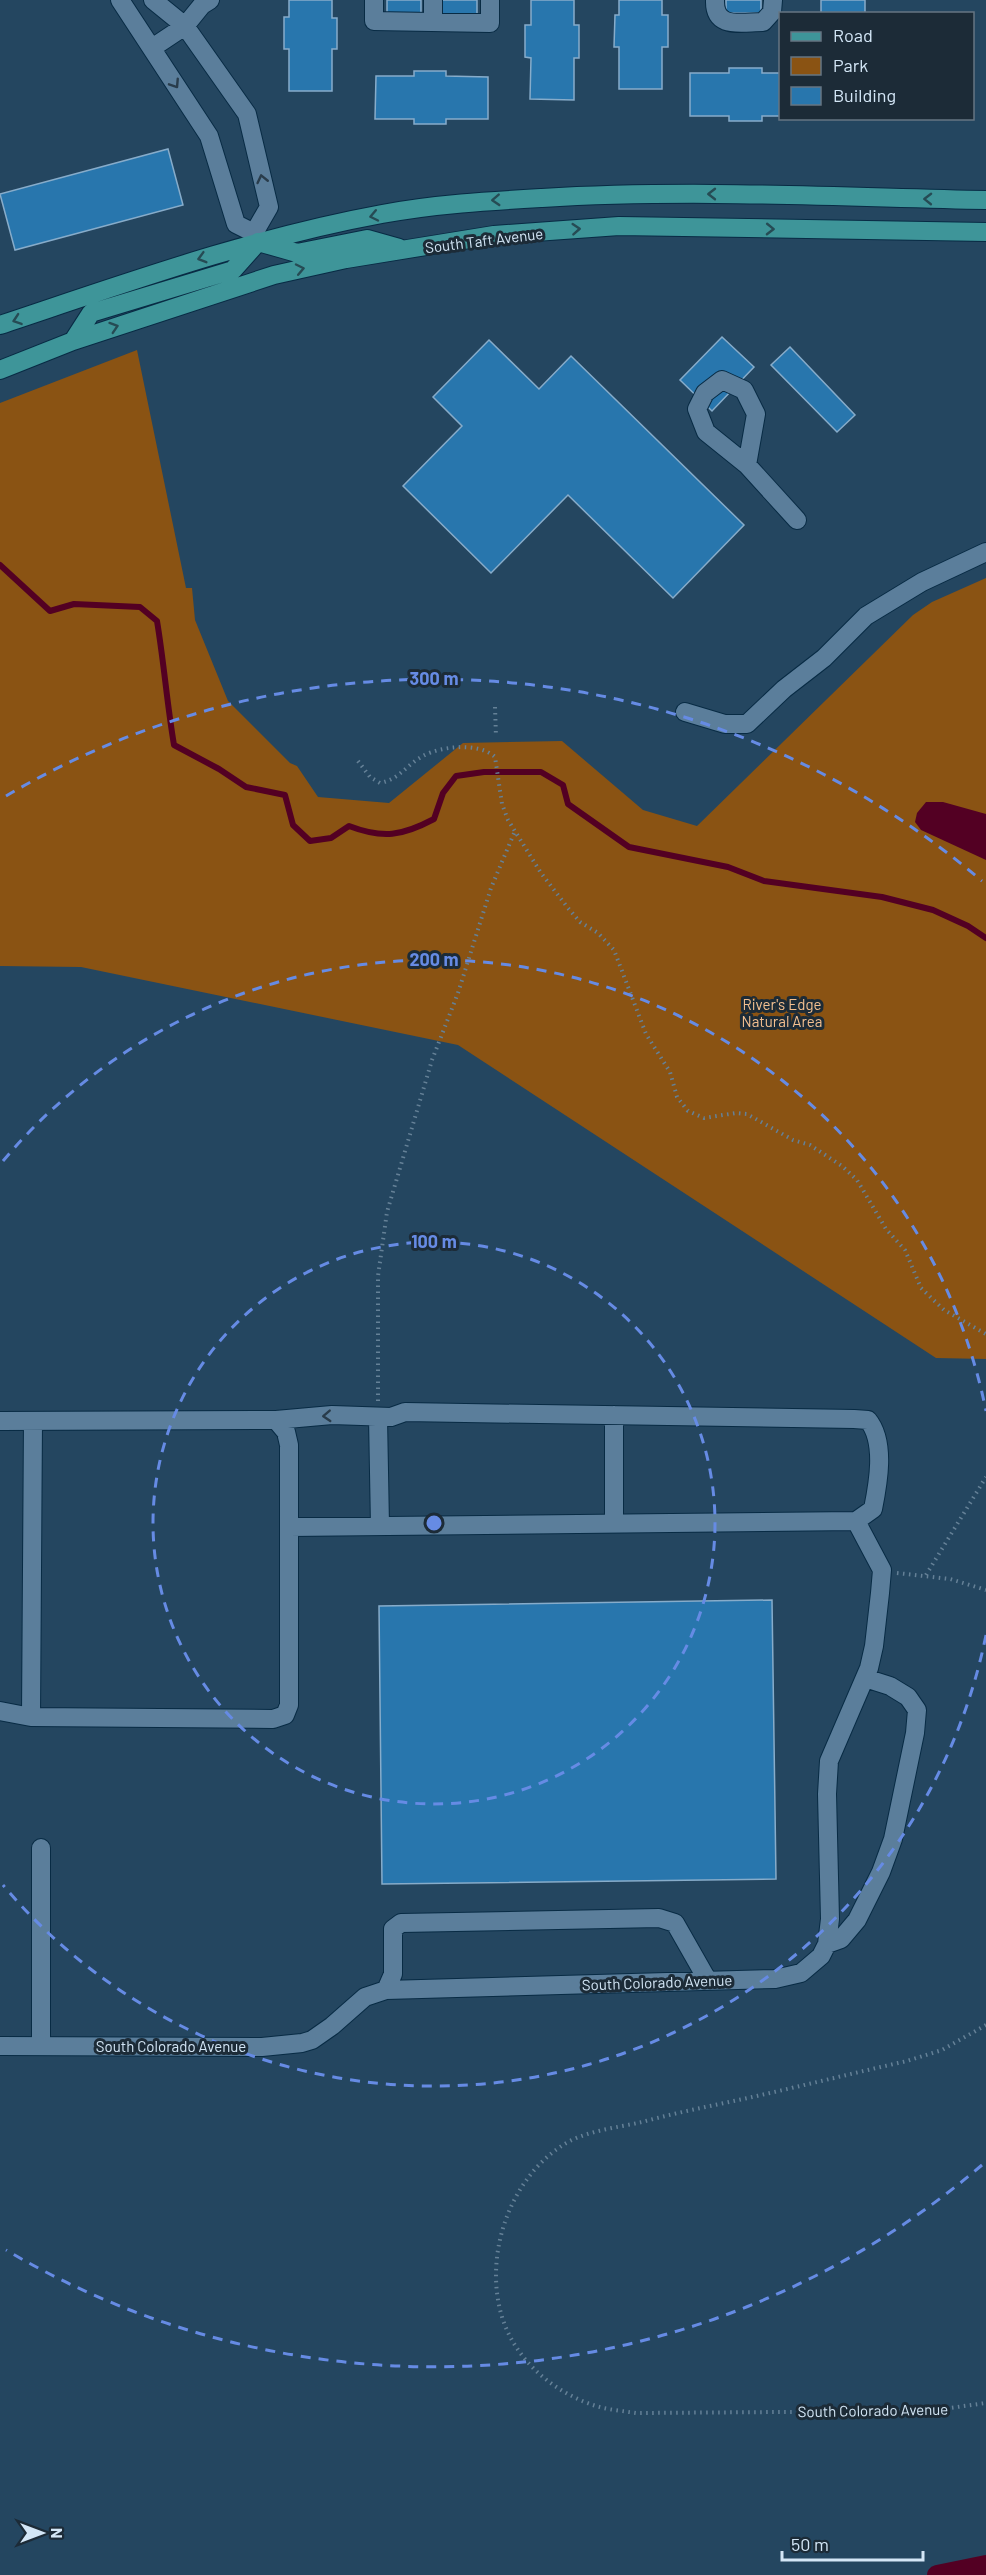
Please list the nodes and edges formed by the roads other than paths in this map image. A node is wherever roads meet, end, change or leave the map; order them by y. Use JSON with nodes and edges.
{"nodes":[{"id":1,"x":120,"y":0,"type":"edge"},
{"id":2,"x":153,"y":0,"type":"edge"},
{"id":3,"x":210,"y":0,"type":"edge"},
{"id":4,"x":374,"y":0,"type":"edge"},
{"id":5,"x":433,"y":0,"type":"edge"},
{"id":6,"x":490,"y":0,"type":"edge"},
{"id":7,"x":715,"y":0,"type":"edge"},
{"id":8,"x":773,"y":0,"type":"edge"},
{"id":9,"x":433,"y":22,"type":"junction"},
{"id":10,"x":185,"y":26,"type":"junction"},
{"id":11,"x":152,"y":48,"type":"junction"},
{"id":12,"x":986,"y":200,"type":"edge"},
{"id":13,"x":986,"y":232,"type":"edge"},
{"id":14,"x":256,"y":237,"type":"junction"},
{"id":15,"x":406,"y":250,"type":"junction"},
{"id":16,"x":0,"y":325,"type":"edge"},
{"id":17,"x":73,"y":341,"type":"junction"},
{"id":18,"x":0,"y":370,"type":"edge"},
{"id":19,"x":747,"y":465,"type":"dead end"},
{"id":20,"x":797,"y":520,"type":"dead end"},
{"id":21,"x":986,"y":552,"type":"edge"},
{"id":22,"x":685,"y":712,"type":"dead end"},
{"id":23,"x":614,"y":1415,"type":"junction"},
{"id":24,"x":378,"y":1417,"type":"junction"},
{"id":25,"x":276,"y":1420,"type":"junction"},
{"id":26,"x":0,"y":1421,"type":"edge"},
{"id":27,"x":33,"y":1421,"type":"junction"},
{"id":28,"x":856,"y":1521,"type":"junction"},
{"id":29,"x":614,"y":1524,"type":"junction"},
{"id":30,"x":380,"y":1526,"type":"junction"},
{"id":31,"x":289,"y":1527,"type":"junction"},
{"id":32,"x":864,"y":1678,"type":"junction"},
{"id":33,"x":0,"y":1711,"type":"edge"},
{"id":34,"x":31,"y":1717,"type":"junction"},
{"id":35,"x":41,"y":1848,"type":"dead end"},
{"id":36,"x":827,"y":1944,"type":"junction"},
{"id":37,"x":708,"y":1981,"type":"junction"},
{"id":38,"x":386,"y":1990,"type":"junction"},
{"id":39,"x":0,"y":2046,"type":"edge"},
{"id":40,"x":41,"y":2046,"type":"junction"}],
"edges":[{"from":1,"to":11,"type":"street"},
{"from":2,"to":10,"type":"street"},
{"from":3,"to":10,"type":"street"},
{"from":4,"to":9,"type":"street"},
{"from":5,"to":9,"type":"street"},
{"from":6,"to":9,"type":"street"},
{"from":7,"to":8,"type":"street"},
{"from":10,"to":11,"type":"street"},
{"from":14,"to":10,"type":"street","one_way":true},
{"from":11,"to":14,"type":"street","one_way":true},
{"from":12,"to":14,"type":"main road","one_way":true},
{"from":15,"to":13,"type":"main road","name":"South Taft Avenue","one_way":true},
{"from":14,"to":15,"type":"main road"},
{"from":14,"to":16,"type":"main road","one_way":true},
{"from":14,"to":17,"type":"main road"},
{"from":17,"to":15,"type":"main road","name":"South Taft Avenue","one_way":true},
{"from":17,"to":18,"type":"main road","name":"South Taft Avenue"},
{"from":19,"to":20,"type":"street"},
{"from":21,"to":22,"type":"street"},
{"from":23,"to":24,"type":"street"},
{"from":23,"to":28,"type":"street"},
{"from":23,"to":29,"type":"street"},
{"from":24,"to":25,"type":"street","one_way":true},
{"from":24,"to":30,"type":"street"},
{"from":25,"to":27,"type":"street"},
{"from":25,"to":31,"type":"street"},
{"from":26,"to":27,"type":"street"},
{"from":27,"to":34,"type":"street"},
{"from":28,"to":29,"type":"street"},
{"from":28,"to":32,"type":"street"},
{"from":29,"to":30,"type":"street"},
{"from":30,"to":31,"type":"street"},
{"from":31,"to":34,"type":"street"},
{"from":32,"to":36,"type":"street"},
{"from":32,"to":36,"type":"street","name":"South Colorado Avenue"},
{"from":33,"to":34,"type":"street"},
{"from":35,"to":40,"type":"street"},
{"from":36,"to":37,"type":"street","name":"South Colorado Avenue"},
{"from":37,"to":38,"type":"street","name":"South Colorado Avenue"},
{"from":37,"to":38,"type":"street"},
{"from":38,"to":40,"type":"street","name":"South Colorado Avenue"},
{"from":39,"to":40,"type":"street","name":"South Colorado Avenue"}]}
